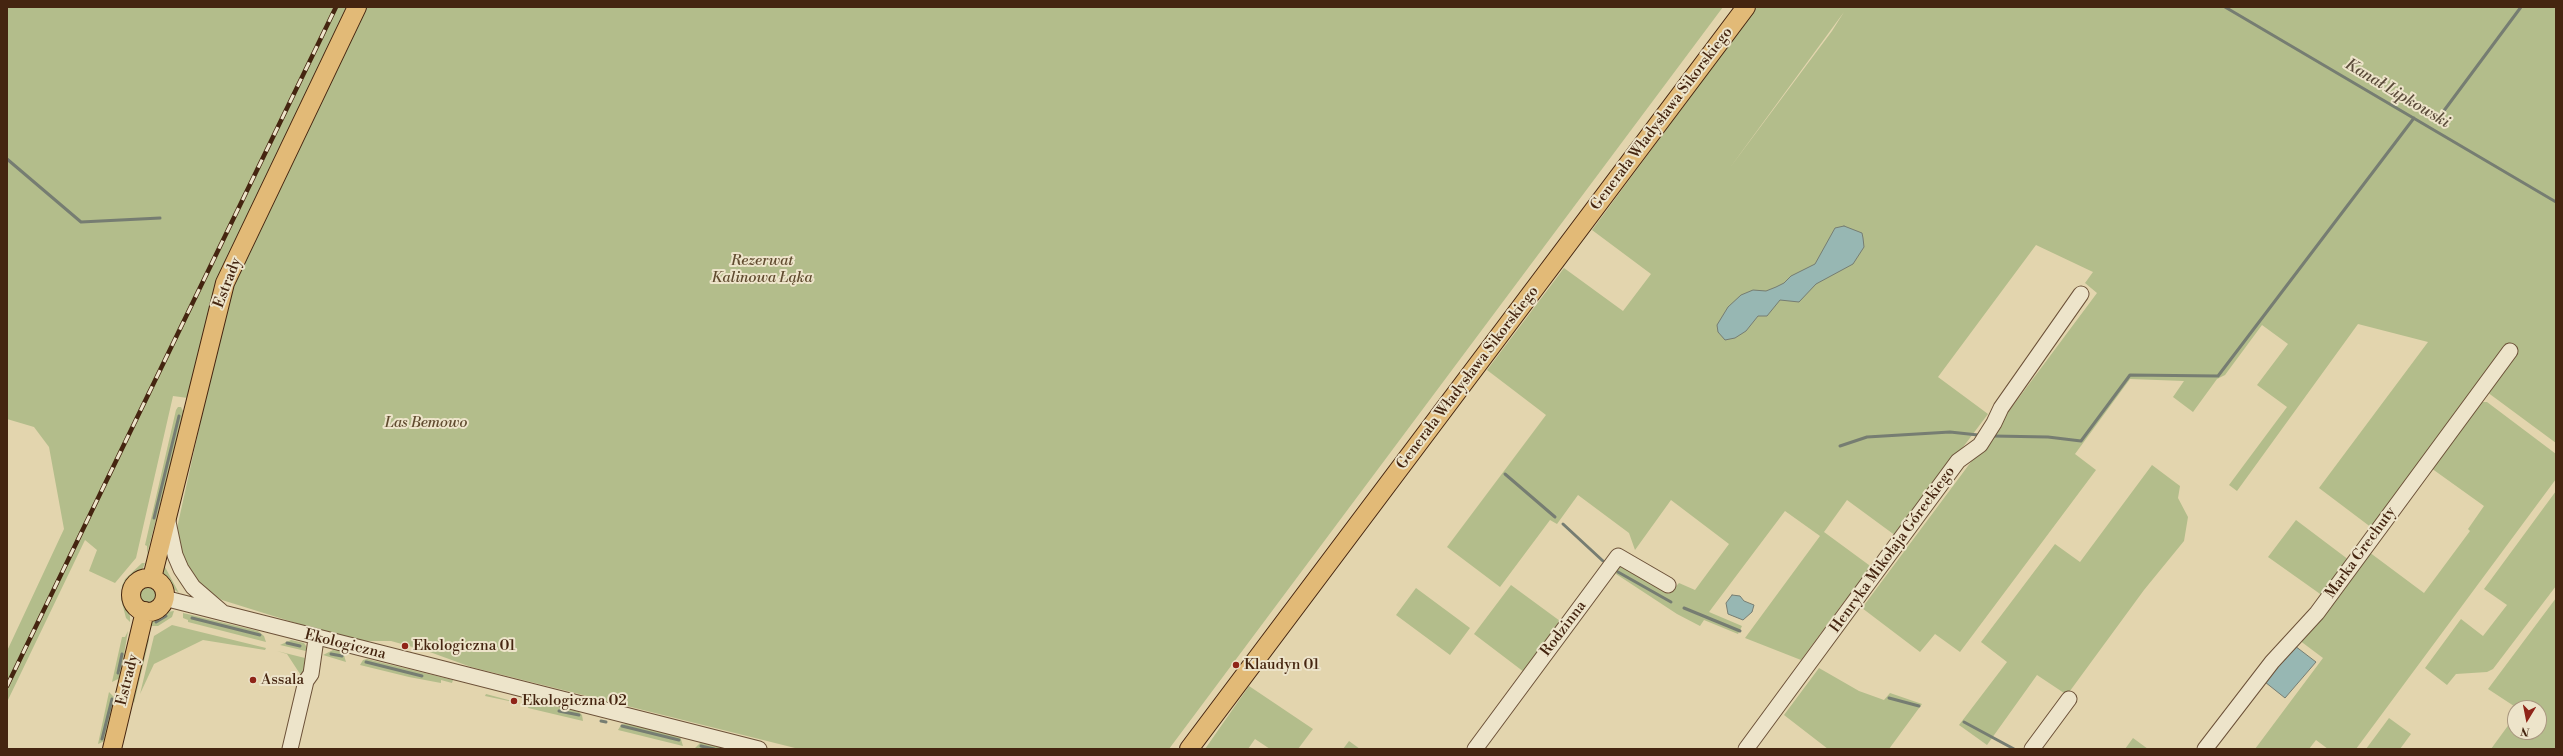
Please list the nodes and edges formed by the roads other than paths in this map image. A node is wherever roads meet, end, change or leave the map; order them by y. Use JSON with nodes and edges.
{"nodes":[{"id":1,"x":357,"y":7,"type":"edge"},
{"id":2,"x":1746,"y":7,"type":"edge"},
{"id":3,"x":2081,"y":294,"type":"dead end"},
{"id":4,"x":2510,"y":351,"type":"dead end"},
{"id":5,"x":167,"y":517,"type":"junction"},
{"id":6,"x":152,"y":578,"type":"junction"},
{"id":7,"x":1668,"y":585,"type":"dead end"},
{"id":8,"x":164,"y":598,"type":"junction"},
{"id":9,"x":145,"y":611,"type":"junction"},
{"id":10,"x":224,"y":614,"type":"junction"},
{"id":11,"x":316,"y":639,"type":"junction"},
{"id":12,"x":2069,"y":699,"type":"dead end"},
{"id":13,"x":112,"y":749,"type":"edge"},
{"id":14,"x":290,"y":749,"type":"edge"},
{"id":15,"x":758,"y":749,"type":"edge"},
{"id":16,"x":1189,"y":749,"type":"edge"},
{"id":17,"x":1475,"y":749,"type":"edge"},
{"id":18,"x":1746,"y":749,"type":"edge"},
{"id":19,"x":2032,"y":749,"type":"edge"},
{"id":20,"x":2205,"y":749,"type":"edge"}],
"edges":[{"from":1,"to":5,"type":"main road","name":"Estrady"},
{"from":2,"to":16,"type":"main road","name":"Generała Władysława Sikorskiego"},
{"from":3,"to":18,"type":"street","name":"Henryka Mikołaja Góreckiego"},
{"from":4,"to":20,"type":"street","name":"Marka Grechuty"},
{"from":5,"to":6,"type":"main road","name":"Estrady"},
{"from":5,"to":10,"type":"street"},
{"from":6,"to":8,"type":"main road"},
{"from":6,"to":9,"type":"main road"},
{"from":7,"to":17,"type":"street","name":"Rodzinna"},
{"from":8,"to":9,"type":"main road"},
{"from":8,"to":10,"type":"street","name":"Ekologiczna"},
{"from":9,"to":13,"type":"main road","name":"Estrady"},
{"from":10,"to":11,"type":"street","name":"Ekologiczna"},
{"from":11,"to":14,"type":"street"},
{"from":11,"to":15,"type":"street","name":"Ekologiczna"},
{"from":12,"to":19,"type":"street"}]}
